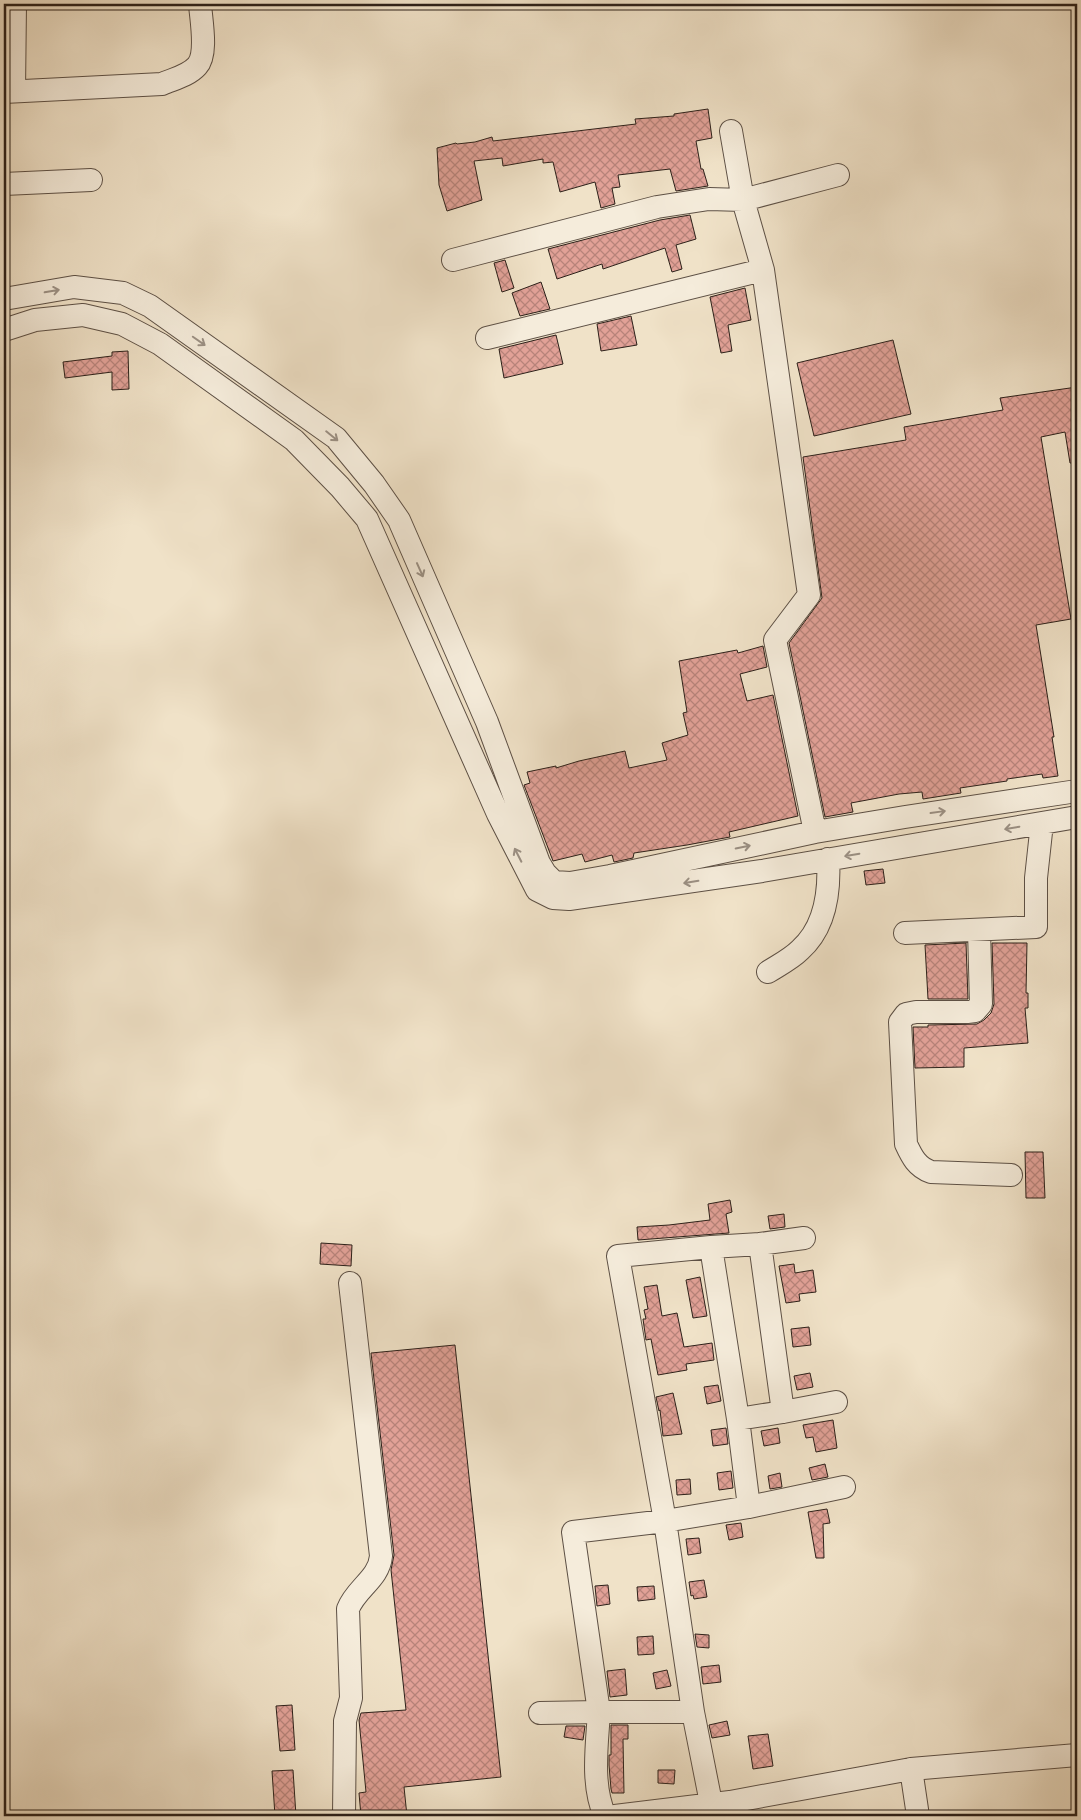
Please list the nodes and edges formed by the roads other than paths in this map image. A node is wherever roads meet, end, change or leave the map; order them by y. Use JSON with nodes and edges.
{"nodes":[{"id":1,"x":15,"y":4,"type":"edge"},
{"id":2,"x":200,"y":4,"type":"edge"},
{"id":3,"x":9,"y":91,"type":"edge"},
{"id":4,"x":731,"y":131,"type":"dead end"},
{"id":5,"x":838,"y":175,"type":"dead end"},
{"id":6,"x":91,"y":180,"type":"dead end"},
{"id":7,"x":4,"y":184,"type":"edge"},
{"id":8,"x":743,"y":200,"type":"junction"},
{"id":9,"x":453,"y":260,"type":"dead end"},
{"id":10,"x":763,"y":270,"type":"junction"},
{"id":11,"x":4,"y":299,"type":"edge"},
{"id":12,"x":4,"y":330,"type":"edge"},
{"id":13,"x":487,"y":338,"type":"dead end"},
{"id":14,"x":1077,"y":791,"type":"edge"},
{"id":15,"x":905,"y":817,"type":"junction"},
{"id":16,"x":1077,"y":817,"type":"edge"},
{"id":17,"x":1042,"y":823,"type":"junction"},
{"id":18,"x":814,"y":832,"type":"junction"},
{"id":19,"x":910,"y":846,"type":"junction"},
{"id":20,"x":828,"y":860,"type":"junction"},
{"id":21,"x":979,"y":930,"type":"junction"},
{"id":22,"x":904,"y":933,"type":"dead end"},
{"id":23,"x":768,"y":972,"type":"dead end"},
{"id":24,"x":1011,"y":1176,"type":"dead end"},
{"id":25,"x":804,"y":1238,"type":"dead end"},
{"id":26,"x":760,"y":1244,"type":"junction"},
{"id":27,"x":711,"y":1247,"type":"junction"},
{"id":28,"x":350,"y":1283,"type":"dead end"},
{"id":29,"x":836,"y":1402,"type":"dead end"},
{"id":30,"x":783,"y":1412,"type":"junction"},
{"id":31,"x":738,"y":1418,"type":"junction"},
{"id":32,"x":844,"y":1487,"type":"dead end"},
{"id":33,"x":749,"y":1507,"type":"junction"},
{"id":34,"x":665,"y":1521,"type":"junction"},
{"id":35,"x":599,"y":1712,"type":"junction"},
{"id":36,"x":693,"y":1712,"type":"junction"},
{"id":37,"x":540,"y":1713,"type":"dead end"},
{"id":38,"x":1077,"y":1755,"type":"edge"},
{"id":39,"x":911,"y":1769,"type":"junction"},
{"id":40,"x":725,"y":1807,"type":"edge"},
{"id":41,"x":344,"y":1816,"type":"edge"},
{"id":42,"x":605,"y":1816,"type":"edge"},
{"id":43,"x":615,"y":1816,"type":"edge"},
{"id":44,"x":918,"y":1816,"type":"edge"}],
"edges":[{"from":1,"to":3,"type":"street"},
{"from":2,"to":3,"type":"street"},
{"from":4,"to":8,"type":"street"},
{"from":5,"to":8,"type":"street"},
{"from":6,"to":7,"type":"street"},
{"from":8,"to":9,"type":"street"},
{"from":8,"to":10,"type":"street"},
{"from":10,"to":13,"type":"street"},
{"from":10,"to":18,"type":"street"},
{"from":11,"to":18,"type":"street","one_way":true},
{"from":20,"to":12,"type":"street","one_way":true},
{"from":15,"to":14,"type":"street","one_way":true},
{"from":15,"to":18,"type":"street"},
{"from":15,"to":19,"type":"street"},
{"from":16,"to":17,"type":"street"},
{"from":17,"to":19,"type":"street","one_way":true},
{"from":17,"to":21,"type":"street"},
{"from":19,"to":20,"type":"street","one_way":true},
{"from":20,"to":23,"type":"street"},
{"from":21,"to":22,"type":"street"},
{"from":21,"to":24,"type":"street"},
{"from":25,"to":26,"type":"street"},
{"from":26,"to":27,"type":"street"},
{"from":26,"to":30,"type":"street"},
{"from":27,"to":31,"type":"street"},
{"from":27,"to":34,"type":"street"},
{"from":28,"to":41,"type":"street"},
{"from":29,"to":30,"type":"street"},
{"from":30,"to":31,"type":"street"},
{"from":31,"to":33,"type":"street"},
{"from":32,"to":33,"type":"street"},
{"from":33,"to":34,"type":"street"},
{"from":34,"to":35,"type":"street"},
{"from":34,"to":36,"type":"street"},
{"from":35,"to":36,"type":"street"},
{"from":35,"to":37,"type":"street"},
{"from":35,"to":42,"type":"street"},
{"from":36,"to":40,"type":"street"},
{"from":38,"to":39,"type":"street"},
{"from":39,"to":40,"type":"street"},
{"from":39,"to":44,"type":"street"},
{"from":40,"to":43,"type":"street"}]}
